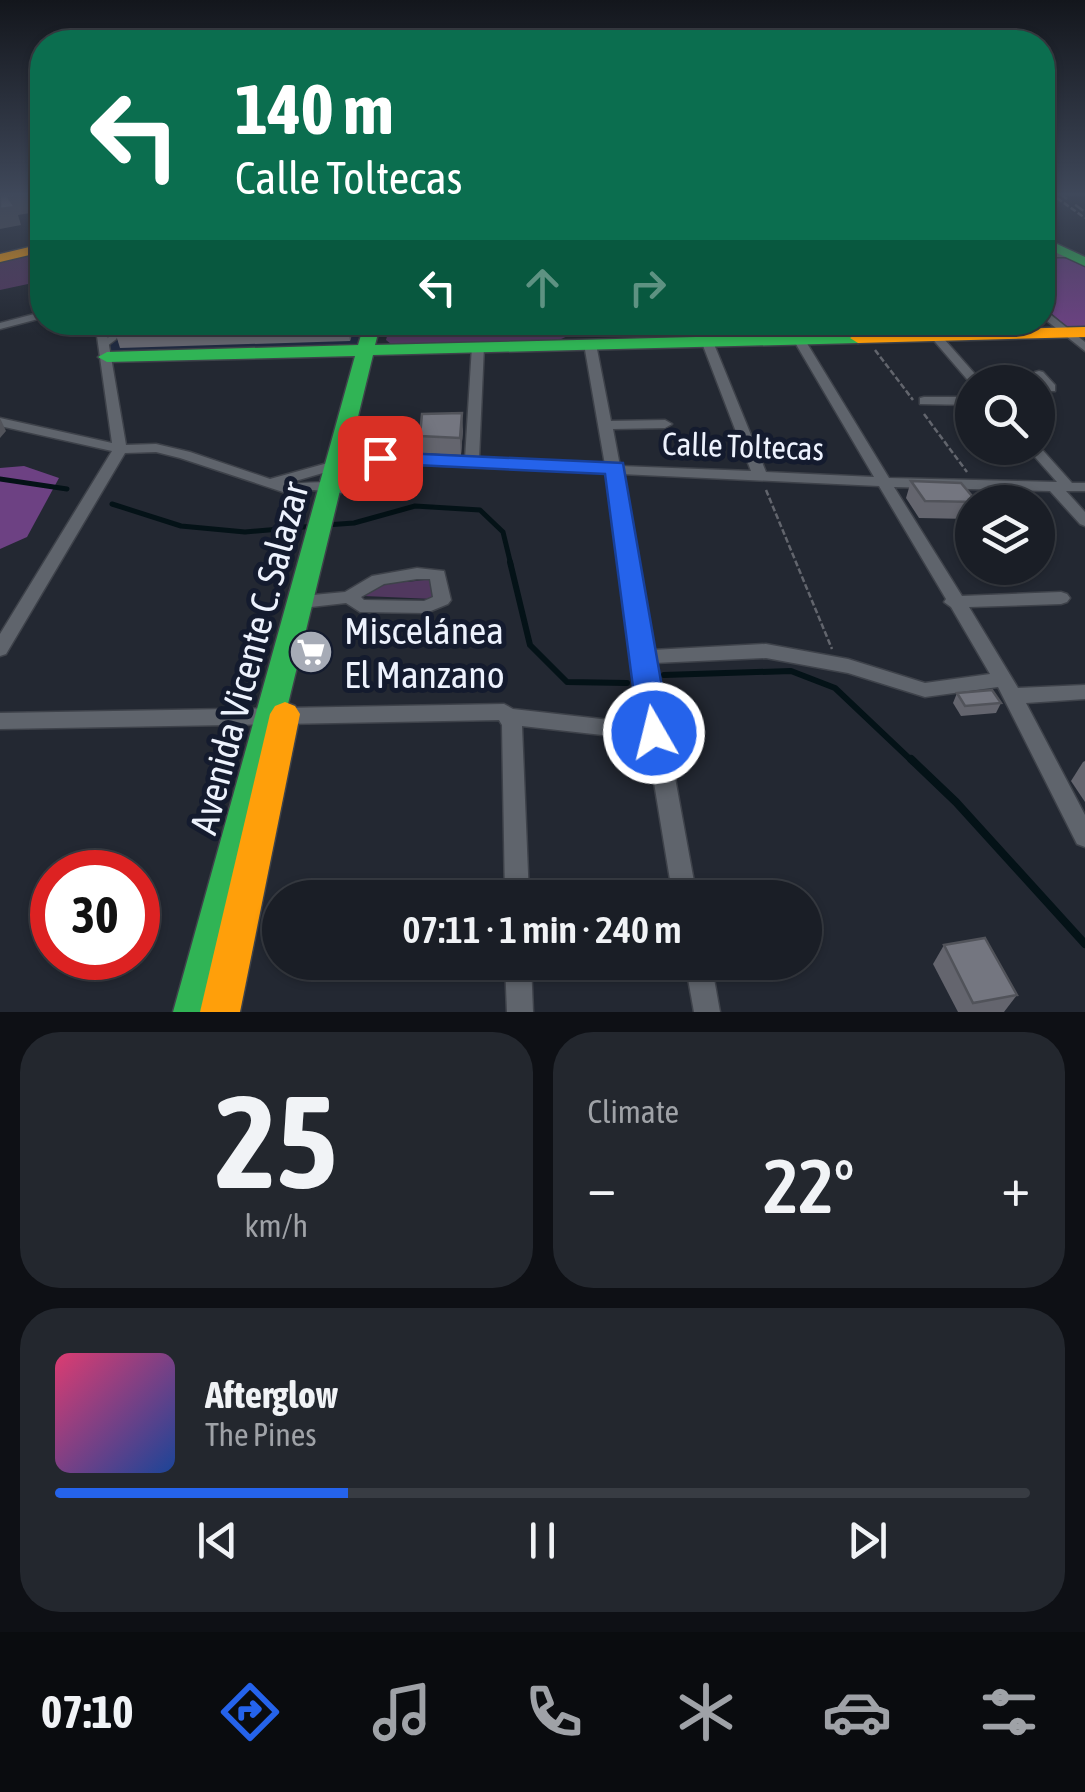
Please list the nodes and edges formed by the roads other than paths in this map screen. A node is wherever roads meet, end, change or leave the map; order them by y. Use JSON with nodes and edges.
{"nodes":[{"id":1,"x":1055,"y":245,"type":"edge"},
{"id":2,"x":30,"y":251,"type":"edge"},
{"id":3,"x":1079,"y":257,"type":"edge"},
{"id":4,"x":0,"y":258,"type":"edge"},
{"id":5,"x":30,"y":318,"type":"edge"},
{"id":6,"x":1055,"y":320,"type":"edge"},
{"id":7,"x":0,"y":326,"type":"edge"},
{"id":8,"x":103,"y":335,"type":"edge"},
{"id":9,"x":114,"y":335,"type":"edge"},
{"id":10,"x":373,"y":335,"type":"edge"},
{"id":11,"x":378,"y":335,"type":"edge"},
{"id":12,"x":674,"y":335,"type":"edge"},
{"id":13,"x":703,"y":335,"type":"edge"},
{"id":14,"x":794,"y":335,"type":"edge"},
{"id":15,"x":934,"y":335,"type":"edge"},
{"id":16,"x":1029,"y":335,"type":"edge"},
{"id":17,"x":1079,"y":338,"type":"edge"},
{"id":18,"x":590,"y":344,"type":"junction"},
{"id":19,"x":478,"y":346,"type":"junction"},
{"id":20,"x":372,"y":349,"type":"junction"},
{"id":21,"x":106,"y":350,"type":"junction"},
{"id":22,"x":961,"y":365,"type":"edge"},
{"id":23,"x":955,"y":401,"type":"edge"},
{"id":24,"x":924,"y":402,"type":"dead end"},
{"id":25,"x":0,"y":422,"type":"edge"},
{"id":26,"x":665,"y":424,"type":"dead end"},
{"id":27,"x":607,"y":425,"type":"junction"},
{"id":28,"x":120,"y":449,"type":"junction"},
{"id":29,"x":472,"y":462,"type":"junction"},
{"id":30,"x":1046,"y":465,"type":"edge"},
{"id":31,"x":615,"y":468,"type":"junction"},
{"id":32,"x":760,"y":474,"type":"junction"},
{"id":33,"x":883,"y":479,"type":"junction"},
{"id":34,"x":336,"y":482,"type":"junction"},
{"id":35,"x":266,"y":485,"type":"junction"},
{"id":36,"x":1060,"y":485,"type":"junction"},
{"id":37,"x":1085,"y":487,"type":"edge"},
{"id":38,"x":1085,"y":521,"type":"edge"},
{"id":39,"x":350,"y":598,"type":"junction"},
{"id":40,"x":1061,"y":598,"type":"dead end"},
{"id":41,"x":308,"y":601,"type":"junction"},
{"id":42,"x":953,"y":602,"type":"junction"},
{"id":43,"x":0,"y":649,"type":"edge"},
{"id":44,"x":644,"y":657,"type":"junction"},
{"id":45,"x":1008,"y":687,"type":"junction"},
{"id":46,"x":1085,"y":692,"type":"edge"},
{"id":47,"x":507,"y":716,"type":"junction"},
{"id":48,"x":276,"y":718,"type":"junction"},
{"id":49,"x":0,"y":720,"type":"edge"},
{"id":50,"x":654,"y":733,"type":"junction"},
{"id":51,"x":1085,"y":838,"type":"edge"},
{"id":52,"x":516,"y":880,"type":"edge"},
{"id":53,"x":682,"y":880,"type":"edge"},
{"id":54,"x":519,"y":980,"type":"edge"},
{"id":55,"x":701,"y":980,"type":"edge"},
{"id":56,"x":193,"y":1012,"type":"edge"},
{"id":57,"x":220,"y":1012,"type":"edge"},
{"id":58,"x":520,"y":1012,"type":"edge"},
{"id":59,"x":707,"y":1012,"type":"edge"}],
"edges":[{"from":1,"to":3,"type":"street"},
{"from":2,"to":4,"type":"street"},
{"from":5,"to":7,"type":"street"},
{"from":6,"to":17,"type":"street"},
{"from":8,"to":21,"type":"street"},
{"from":9,"to":21,"type":"lane"},
{"from":10,"to":20,"type":"street","name":"Avenida Vicente C. Salazar"},
{"from":11,"to":20,"type":"street","name":"Avenida Vicente C. Salazar"},
{"from":12,"to":18,"type":"street"},
{"from":13,"to":32,"type":"street"},
{"from":14,"to":33,"type":"street"},
{"from":15,"to":22,"type":"street"},
{"from":16,"to":17,"type":"street"},
{"from":18,"to":19,"type":"street"},
{"from":18,"to":27,"type":"street"},
{"from":19,"to":20,"type":"street"},
{"from":19,"to":29,"type":"street"},
{"from":20,"to":21,"type":"street"},
{"from":20,"to":34,"type":"street","name":"Avenida Vicente C. Salazar"},
{"from":21,"to":28,"type":"street"},
{"from":23,"to":24,"type":"street"},
{"from":25,"to":28,"type":"street","name":"Calle Toltecas"},
{"from":26,"to":27,"type":"street"},
{"from":27,"to":31,"type":"street"},
{"from":28,"to":35,"type":"street","name":"Calle Toltecas"},
{"from":28,"to":43,"type":"street"},
{"from":29,"to":31,"type":"street","name":"Calle Toltecas"},
{"from":29,"to":34,"type":"street","name":"Calle Toltecas"},
{"from":30,"to":36,"type":"street"},
{"from":31,"to":32,"type":"street","name":"Calle Toltecas"},
{"from":31,"to":44,"type":"street"},
{"from":32,"to":33,"type":"street","name":"Calle Toltecas"},
{"from":33,"to":36,"type":"street","name":"Calle Toltecas"},
{"from":33,"to":42,"type":"street"},
{"from":34,"to":35,"type":"street"},
{"from":34,"to":35,"type":"street","name":"Calle Toltecas"},
{"from":34,"to":41,"type":"street","name":"Avenida Vicente C. Salazar"},
{"from":36,"to":37,"type":"street","name":"Calle Toltecas"},
{"from":36,"to":38,"type":"street"},
{"from":39,"to":39,"type":"street"},
{"from":39,"to":41,"type":"street"},
{"from":40,"to":42,"type":"street"},
{"from":41,"to":48,"type":"street","name":"Avenida Vicente C. Salazar"},
{"from":42,"to":45,"type":"street"},
{"from":44,"to":45,"type":"street"},
{"from":44,"to":50,"type":"street"},
{"from":45,"to":46,"type":"street"},
{"from":45,"to":51,"type":"street"},
{"from":47,"to":48,"type":"street"},
{"from":47,"to":50,"type":"street"},
{"from":47,"to":52,"type":"street"},
{"from":48,"to":49,"type":"street"},
{"from":48,"to":56,"type":"street","name":"Avenida Vicente C. Salazar"},
{"from":48,"to":57,"type":"street","name":"Avenida Vicente C. Salazar"},
{"from":50,"to":53,"type":"street"},
{"from":54,"to":58,"type":"street"},
{"from":55,"to":59,"type":"street"}]}
